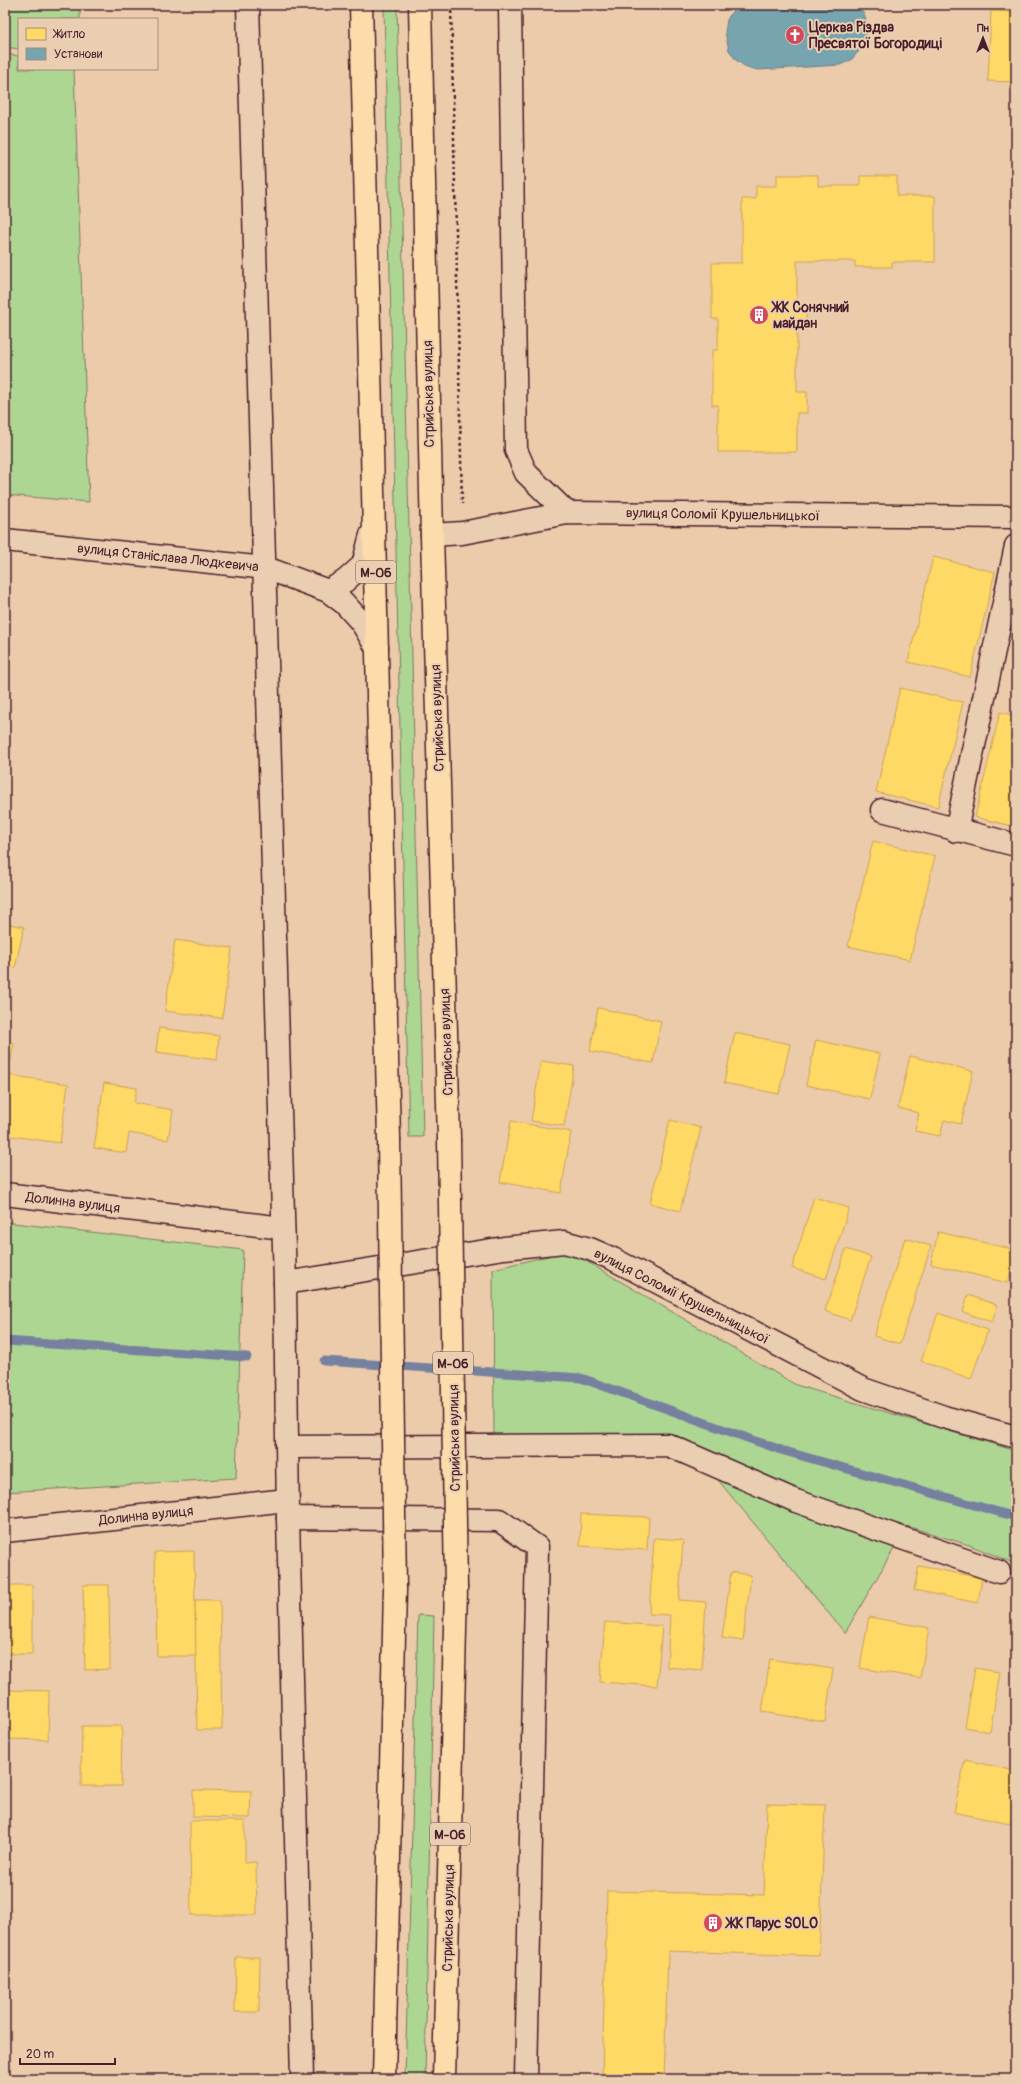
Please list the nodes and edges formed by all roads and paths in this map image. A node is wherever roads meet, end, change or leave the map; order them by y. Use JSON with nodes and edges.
{"nodes":[{"id":1,"x":248,"y":5,"type":"edge"},
{"id":2,"x":361,"y":5,"type":"edge"},
{"id":3,"x":420,"y":5,"type":"edge"},
{"id":4,"x":451,"y":5,"type":"edge"},
{"id":5,"x":510,"y":5,"type":"edge"},
{"id":6,"x":567,"y":513,"type":"junction"},
{"id":7,"x":1016,"y":517,"type":"edge"},
{"id":8,"x":375,"y":522,"type":"junction"},
{"id":9,"x":462,"y":533,"type":"junction"},
{"id":10,"x":432,"y":535,"type":"junction"},
{"id":11,"x":5,"y":540,"type":"edge"},
{"id":12,"x":1016,"y":546,"type":"edge"},
{"id":13,"x":266,"y":568,"type":"junction"},
{"id":14,"x":328,"y":591,"type":"junction"},
{"id":15,"x":377,"y":648,"type":"junction"},
{"id":16,"x":882,"y":810,"type":"dead end"},
{"id":17,"x":956,"y":831,"type":"junction"},
{"id":18,"x":1016,"y":845,"type":"edge"},
{"id":19,"x":5,"y":1194,"type":"edge"},
{"id":20,"x":283,"y":1228,"type":"junction"},
{"id":21,"x":285,"y":1283,"type":"junction"},
{"id":22,"x":1016,"y":1437,"type":"edge"},
{"id":23,"x":287,"y":1447,"type":"junction"},
{"id":24,"x":287,"y":1509,"type":"junction"},
{"id":25,"x":5,"y":1531,"type":"edge"},
{"id":26,"x":999,"y":1572,"type":"dead end"},
{"id":27,"x":302,"y":2079,"type":"edge"},
{"id":28,"x":384,"y":2079,"type":"edge"},
{"id":29,"x":444,"y":2079,"type":"edge"},
{"id":30,"x":526,"y":2079,"type":"edge"}],
"edges":[{"from":1,"to":13,"type":"street"},
{"from":2,"to":8,"type":"highway","number":"М-06"},
{"from":3,"to":10,"type":"highway","name":"Стрийська вулиця","number":"М-06"},
{"from":4,"to":9,"type":"path"},
{"from":5,"to":6,"type":"street"},
{"from":6,"to":7,"type":"street","name":"вулиця Соломії Крушельницької"},
{"from":6,"to":9,"type":"street","name":"вулиця Соломії Крушельницької"},
{"from":8,"to":14,"type":"street"},
{"from":8,"to":15,"type":"highway","number":"М-06"},
{"from":9,"to":10,"type":"street","name":"вулиця Соломії Крушельницької"},
{"from":10,"to":29,"type":"highway","name":"Стрийська вулиця","number":"М-06","bridge":true},
{"from":11,"to":13,"type":"street","name":"вулиця Станіслава Людкевича"},
{"from":12,"to":17,"type":"street"},
{"from":13,"to":14,"type":"street","name":"вулиця Станіслава Людкевича"},
{"from":13,"to":20,"type":"street"},
{"from":14,"to":15,"type":"street","name":"вулиця Станіслава Людкевича"},
{"from":15,"to":28,"type":"highway","number":"М-06","bridge":true},
{"from":16,"to":17,"type":"street"},
{"from":17,"to":18,"type":"street"},
{"from":19,"to":20,"type":"street","name":"Долинна вулиця"},
{"from":20,"to":21,"type":"street"},
{"from":21,"to":22,"type":"street","name":"вулиця Соломії Крушельницької"},
{"from":21,"to":23,"type":"street"},
{"from":23,"to":24,"type":"street"},
{"from":23,"to":26,"type":"street"},
{"from":24,"to":25,"type":"street","name":"Долинна вулиця"},
{"from":24,"to":27,"type":"street"},
{"from":24,"to":30,"type":"street","name":"Долинна вулиця"}]}
